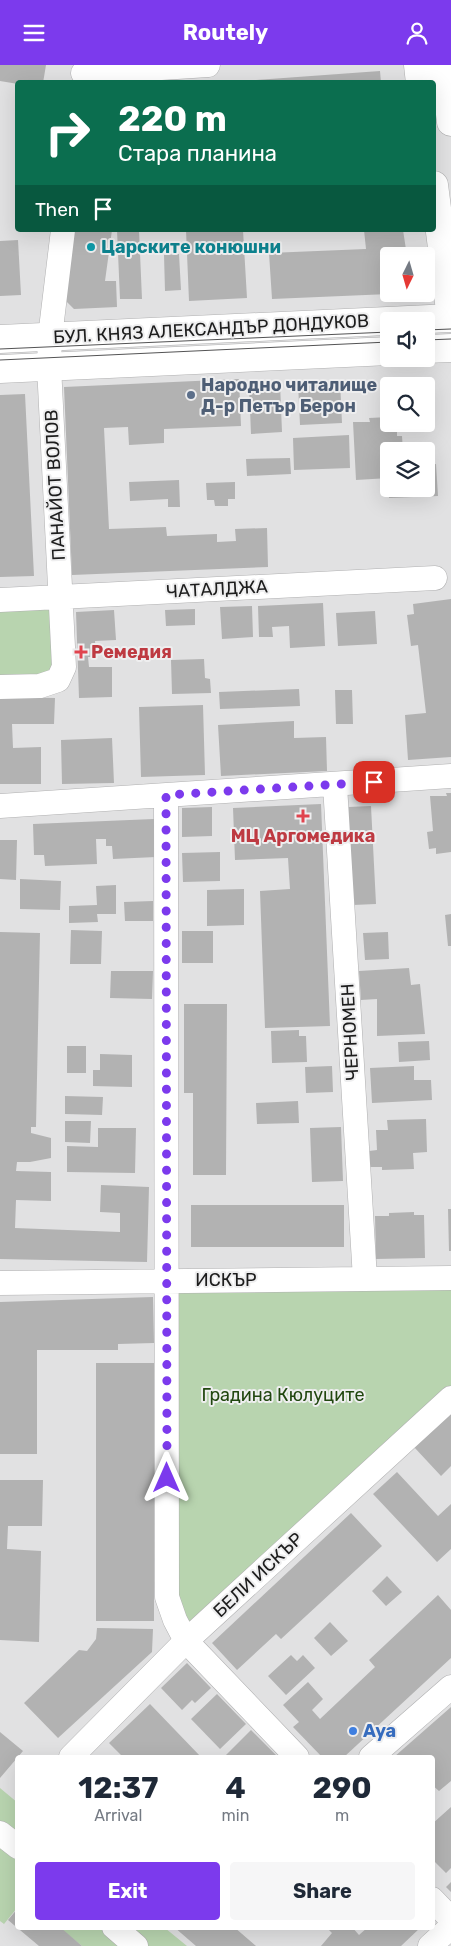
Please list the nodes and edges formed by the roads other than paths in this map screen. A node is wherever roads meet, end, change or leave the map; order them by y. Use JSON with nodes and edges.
{"nodes":[{"id":1,"x":208,"y":65,"type":"edge"},
{"id":2,"x":418,"y":65,"type":"edge"},
{"id":3,"x":444,"y":65,"type":"edge"},
{"id":4,"x":83,"y":73,"type":"edge"},
{"id":5,"x":420,"y":80,"type":"edge"},
{"id":6,"x":451,"y":122,"type":"edge"},
{"id":7,"x":436,"y":201,"type":"edge"},
{"id":8,"x":63,"y":232,"type":"edge"},
{"id":9,"x":451,"y":318,"type":"edge"},
{"id":10,"x":50,"y":337,"type":"junction"},
{"id":11,"x":0,"y":339,"type":"edge"},
{"id":12,"x":451,"y":348,"type":"edge"},
{"id":13,"x":435,"y":349,"type":"edge"},
{"id":14,"x":380,"y":351,"type":"edge"},
{"id":15,"x":49,"y":367,"type":"junction"},
{"id":16,"x":0,"y":369,"type":"edge"},
{"id":17,"x":435,"y":578,"type":"dead end"},
{"id":18,"x":61,"y":596,"type":"junction"},
{"id":19,"x":0,"y":600,"type":"edge"},
{"id":20,"x":0,"y":687,"type":"edge"},
{"id":21,"x":451,"y":776,"type":"edge"},
{"id":22,"x":335,"y":785,"type":"junction"},
{"id":23,"x":166,"y":795,"type":"junction"},
{"id":24,"x":0,"y":806,"type":"edge"},
{"id":25,"x":451,"y":1278,"type":"edge"},
{"id":26,"x":365,"y":1279,"type":"junction"},
{"id":27,"x":167,"y":1281,"type":"junction"},
{"id":28,"x":0,"y":1283,"type":"edge"},
{"id":29,"x":451,"y":1398,"type":"edge"},
{"id":30,"x":186,"y":1641,"type":"junction"},
{"id":31,"x":451,"y":1687,"type":"edge"},
{"id":32,"x":72,"y":1755,"type":"edge"},
{"id":33,"x":295,"y":1755,"type":"edge"},
{"id":34,"x":373,"y":1755,"type":"edge"},
{"id":35,"x":0,"y":1833,"type":"edge"},
{"id":36,"x":15,"y":1845,"type":"edge"},
{"id":37,"x":435,"y":1902,"type":"edge"},
{"id":38,"x":451,"y":1919,"type":"edge"},
{"id":39,"x":451,"y":1927,"type":"edge"},
{"id":40,"x":117,"y":1930,"type":"edge"},
{"id":41,"x":136,"y":1946,"type":"edge"},
{"id":42,"x":430,"y":1946,"type":"edge"}],
"edges":[{"from":1,"to":4,"type":"street"},
{"from":2,"to":5,"type":"main road"},
{"from":3,"to":6,"type":"main road"},
{"from":7,"to":9,"type":"main road"},
{"from":8,"to":10,"type":"street","name":"ПАНАЙОТ ВОЛОВ"},
{"from":9,"to":10,"type":"main road","name":"БУЛ. КНЯЗ АЛЕКСАНДЪР ДОНДУКОВ"},
{"from":10,"to":11,"type":"main road","name":"БУЛ. КНЯЗ АЛЕКСАНДЪР ДОНДУКОВ"},
{"from":10,"to":15,"type":"street","name":"ПАНАЙОТ ВОЛОВ"},
{"from":12,"to":13,"type":"main road"},
{"from":14,"to":15,"type":"main road","name":"БУЛ. КНЯЗ АЛЕКСАНДЪР ДОНДУКОВ"},
{"from":15,"to":16,"type":"main road","name":"БУЛ. КНЯЗ АЛЕКСАНДЪР ДОНДУКОВ"},
{"from":15,"to":18,"type":"street","name":"ПАНАЙОТ ВОЛОВ"},
{"from":17,"to":18,"type":"street","name":"ЧАТАЛДЖА"},
{"from":18,"to":19,"type":"street","name":"ЧАТАЛДЖА"},
{"from":18,"to":20,"type":"street","name":"ПАНАЙОТ ВОЛОВ"},
{"from":21,"to":22,"type":"street"},
{"from":22,"to":23,"type":"street"},
{"from":22,"to":26,"type":"street","name":"ЧЕРНОМЕН"},
{"from":23,"to":24,"type":"street"},
{"from":23,"to":27,"type":"street"},
{"from":25,"to":26,"type":"street","name":"ИСКЪР"},
{"from":26,"to":27,"type":"street","name":"ИСКЪР"},
{"from":27,"to":28,"type":"street","name":"ИСКЪР"},
{"from":27,"to":30,"type":"street"},
{"from":29,"to":30,"type":"street","name":"БЕЛИ ИСКЪР"},
{"from":30,"to":32,"type":"street","name":"БЕЛИ ИСКЪР"},
{"from":30,"to":33,"type":"street"},
{"from":31,"to":34,"type":"street"},
{"from":35,"to":36,"type":"street"},
{"from":37,"to":38,"type":"street"},
{"from":39,"to":42,"type":"street"},
{"from":40,"to":41,"type":"street"}]}
